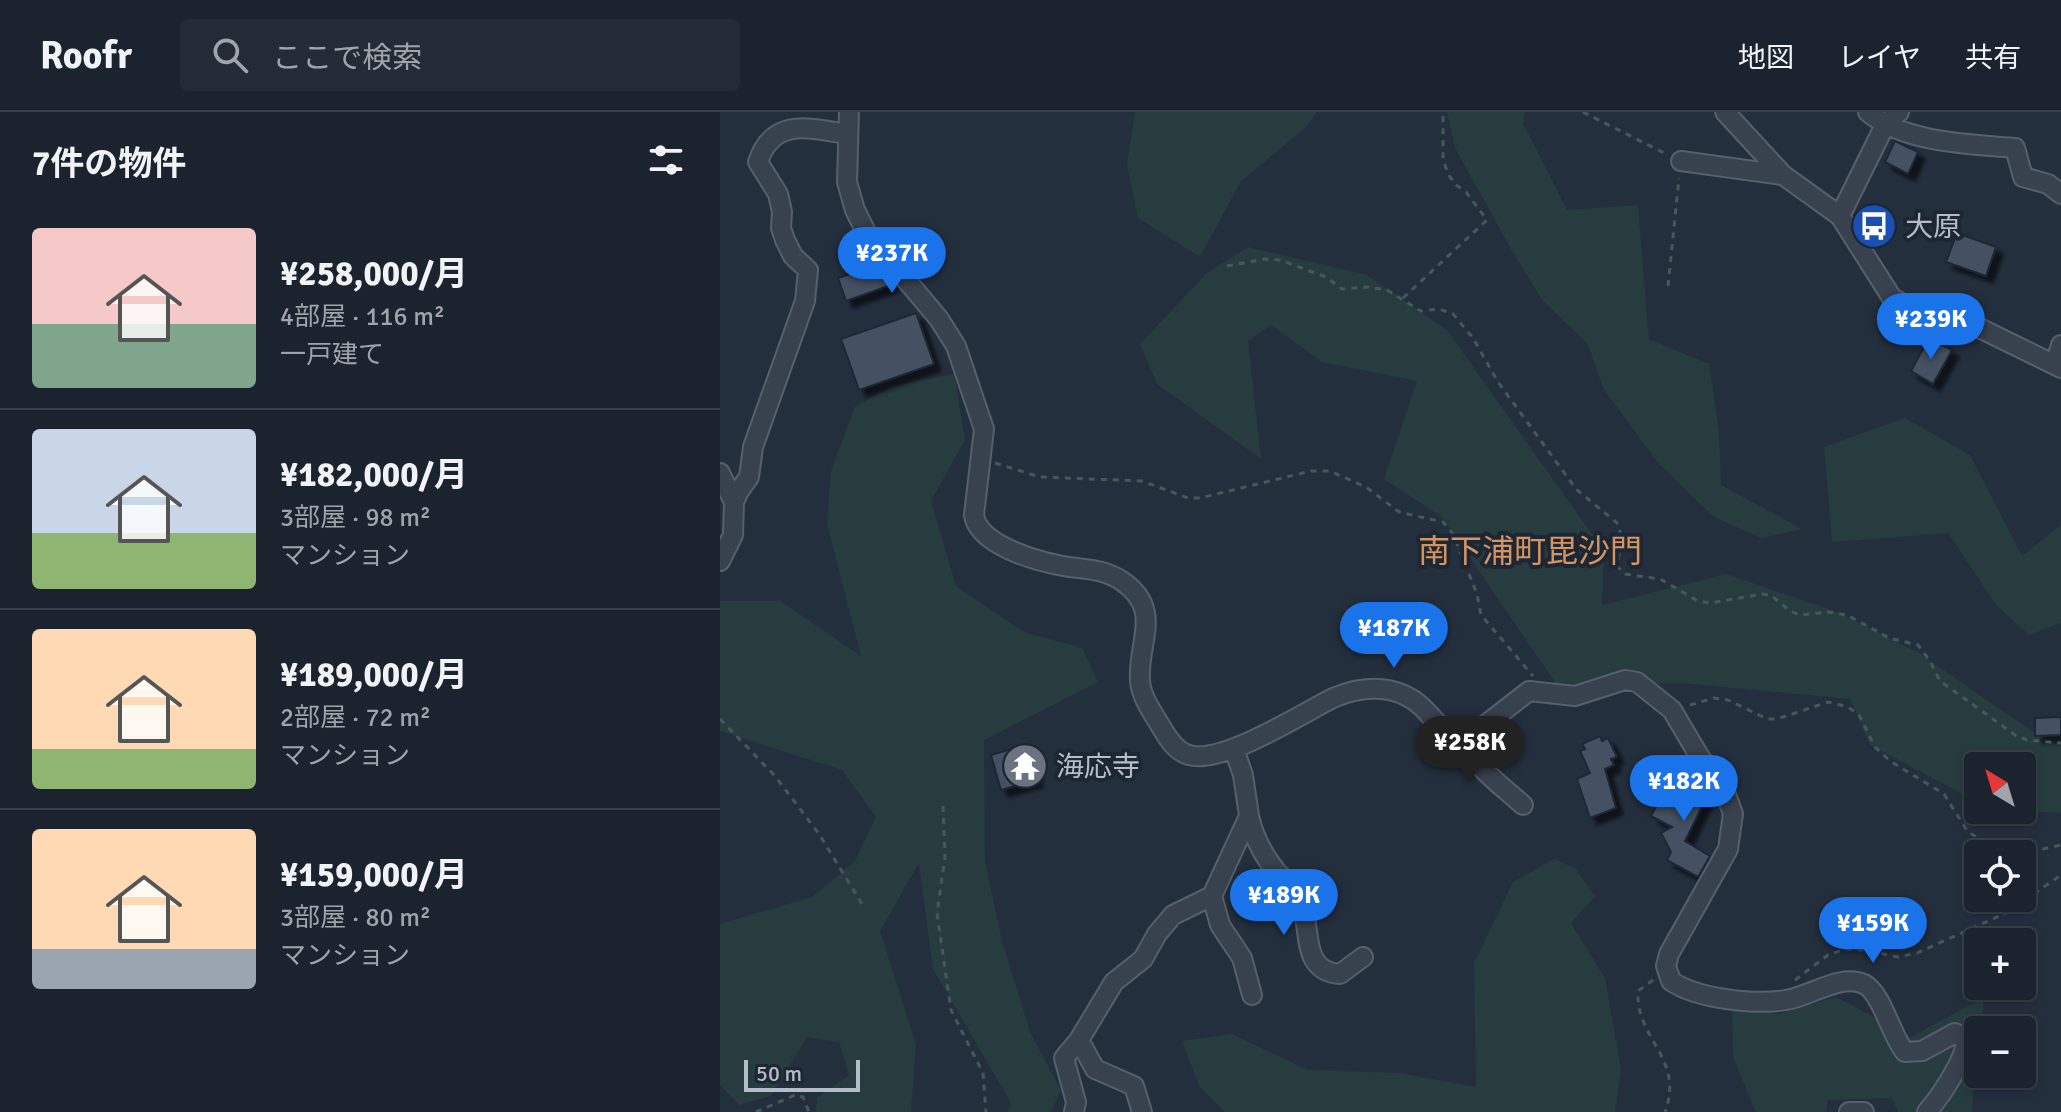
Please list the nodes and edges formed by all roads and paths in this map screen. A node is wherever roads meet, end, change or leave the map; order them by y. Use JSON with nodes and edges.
{"nodes":[{"id":1,"x":849,"y":112,"type":"edge"},
{"id":2,"x":1443,"y":112,"type":"edge"},
{"id":3,"x":1583,"y":112,"type":"edge"},
{"id":4,"x":1725,"y":112,"type":"edge"},
{"id":5,"x":1868,"y":112,"type":"edge"},
{"id":6,"x":1899,"y":112,"type":"edge"},
{"id":7,"x":1885,"y":125,"type":"junction"},
{"id":8,"x":847,"y":134,"type":"junction"},
{"id":9,"x":1681,"y":161,"type":"junction"},
{"id":10,"x":1783,"y":175,"type":"junction"},
{"id":11,"x":2061,"y":194,"type":"edge"},
{"id":12,"x":1840,"y":216,"type":"junction"},
{"id":13,"x":1227,"y":266,"type":"dead end"},
{"id":14,"x":1668,"y":286,"type":"dead end"},
{"id":15,"x":1403,"y":298,"type":"junction"},
{"id":16,"x":2061,"y":345,"type":"edge"},
{"id":17,"x":2058,"y":367,"type":"edge"},
{"id":18,"x":982,"y":459,"type":"junction"},
{"id":19,"x":720,"y":473,"type":"edge"},
{"id":20,"x":734,"y":502,"type":"junction"},
{"id":21,"x":720,"y":561,"type":"edge"},
{"id":22,"x":1544,"y":693,"type":"junction"},
{"id":23,"x":1672,"y":710,"type":"junction"},
{"id":24,"x":720,"y":719,"type":"edge"},
{"id":25,"x":1466,"y":740,"type":"junction"},
{"id":26,"x":2061,"y":743,"type":"edge"},
{"id":27,"x":1234,"y":749,"type":"junction"},
{"id":28,"x":1523,"y":805,"type":"dead end"},
{"id":29,"x":943,"y":806,"type":"dead end"},
{"id":30,"x":1249,"y":816,"type":"junction"},
{"id":31,"x":1982,"y":840,"type":"edge"},
{"id":32,"x":2061,"y":845,"type":"edge"},
{"id":33,"x":2036,"y":850,"type":"edge"},
{"id":34,"x":2061,"y":875,"type":"edge"},
{"id":35,"x":1212,"y":896,"type":"junction"},
{"id":36,"x":862,"y":904,"type":"dead end"},
{"id":37,"x":1363,"y":957,"type":"dead end"},
{"id":38,"x":1667,"y":974,"type":"junction"},
{"id":39,"x":1789,"y":985,"type":"dead end"},
{"id":40,"x":1252,"y":995,"type":"dead end"},
{"id":41,"x":1079,"y":1040,"type":"junction"},
{"id":42,"x":756,"y":1112,"type":"edge"},
{"id":43,"x":809,"y":1112,"type":"edge"},
{"id":44,"x":986,"y":1112,"type":"edge"},
{"id":45,"x":1074,"y":1112,"type":"edge"},
{"id":46,"x":1142,"y":1112,"type":"edge"},
{"id":47,"x":1665,"y":1112,"type":"edge"},
{"id":48,"x":1849,"y":1112,"type":"edge"},
{"id":49,"x":1864,"y":1112,"type":"edge"},
{"id":50,"x":1927,"y":1112,"type":"edge"}],
"edges":[{"from":1,"to":8,"type":"street"},
{"from":2,"to":15,"type":"path"},
{"from":3,"to":9,"type":"path"},
{"from":4,"to":10,"type":"street"},
{"from":5,"to":7,"type":"street"},
{"from":6,"to":7,"type":"street"},
{"from":7,"to":11,"type":"street"},
{"from":7,"to":12,"type":"street"},
{"from":8,"to":18,"type":"street"},
{"from":8,"to":20,"type":"street"},
{"from":9,"to":10,"type":"street"},
{"from":9,"to":14,"type":"path"},
{"from":10,"to":12,"type":"street"},
{"from":12,"to":17,"type":"street"},
{"from":13,"to":15,"type":"path"},
{"from":15,"to":26,"type":"path"},
{"from":16,"to":17,"type":"street"},
{"from":18,"to":22,"type":"path"},
{"from":18,"to":27,"type":"street"},
{"from":19,"to":20,"type":"street"},
{"from":20,"to":21,"type":"street"},
{"from":22,"to":23,"type":"street"},
{"from":22,"to":25,"type":"street"},
{"from":23,"to":31,"type":"path"},
{"from":23,"to":38,"type":"street"},
{"from":24,"to":36,"type":"path"},
{"from":25,"to":27,"type":"street"},
{"from":25,"to":28,"type":"street"},
{"from":27,"to":30,"type":"street"},
{"from":29,"to":44,"type":"path"},
{"from":30,"to":35,"type":"street"},
{"from":30,"to":37,"type":"street"},
{"from":32,"to":33,"type":"path"},
{"from":34,"to":39,"type":"path"},
{"from":35,"to":40,"type":"street"},
{"from":35,"to":41,"type":"street"},
{"from":38,"to":47,"type":"path"},
{"from":38,"to":50,"type":"street"},
{"from":41,"to":45,"type":"street"},
{"from":41,"to":46,"type":"street"},
{"from":42,"to":43,"type":"path"},
{"from":48,"to":49,"type":"street"}]}
